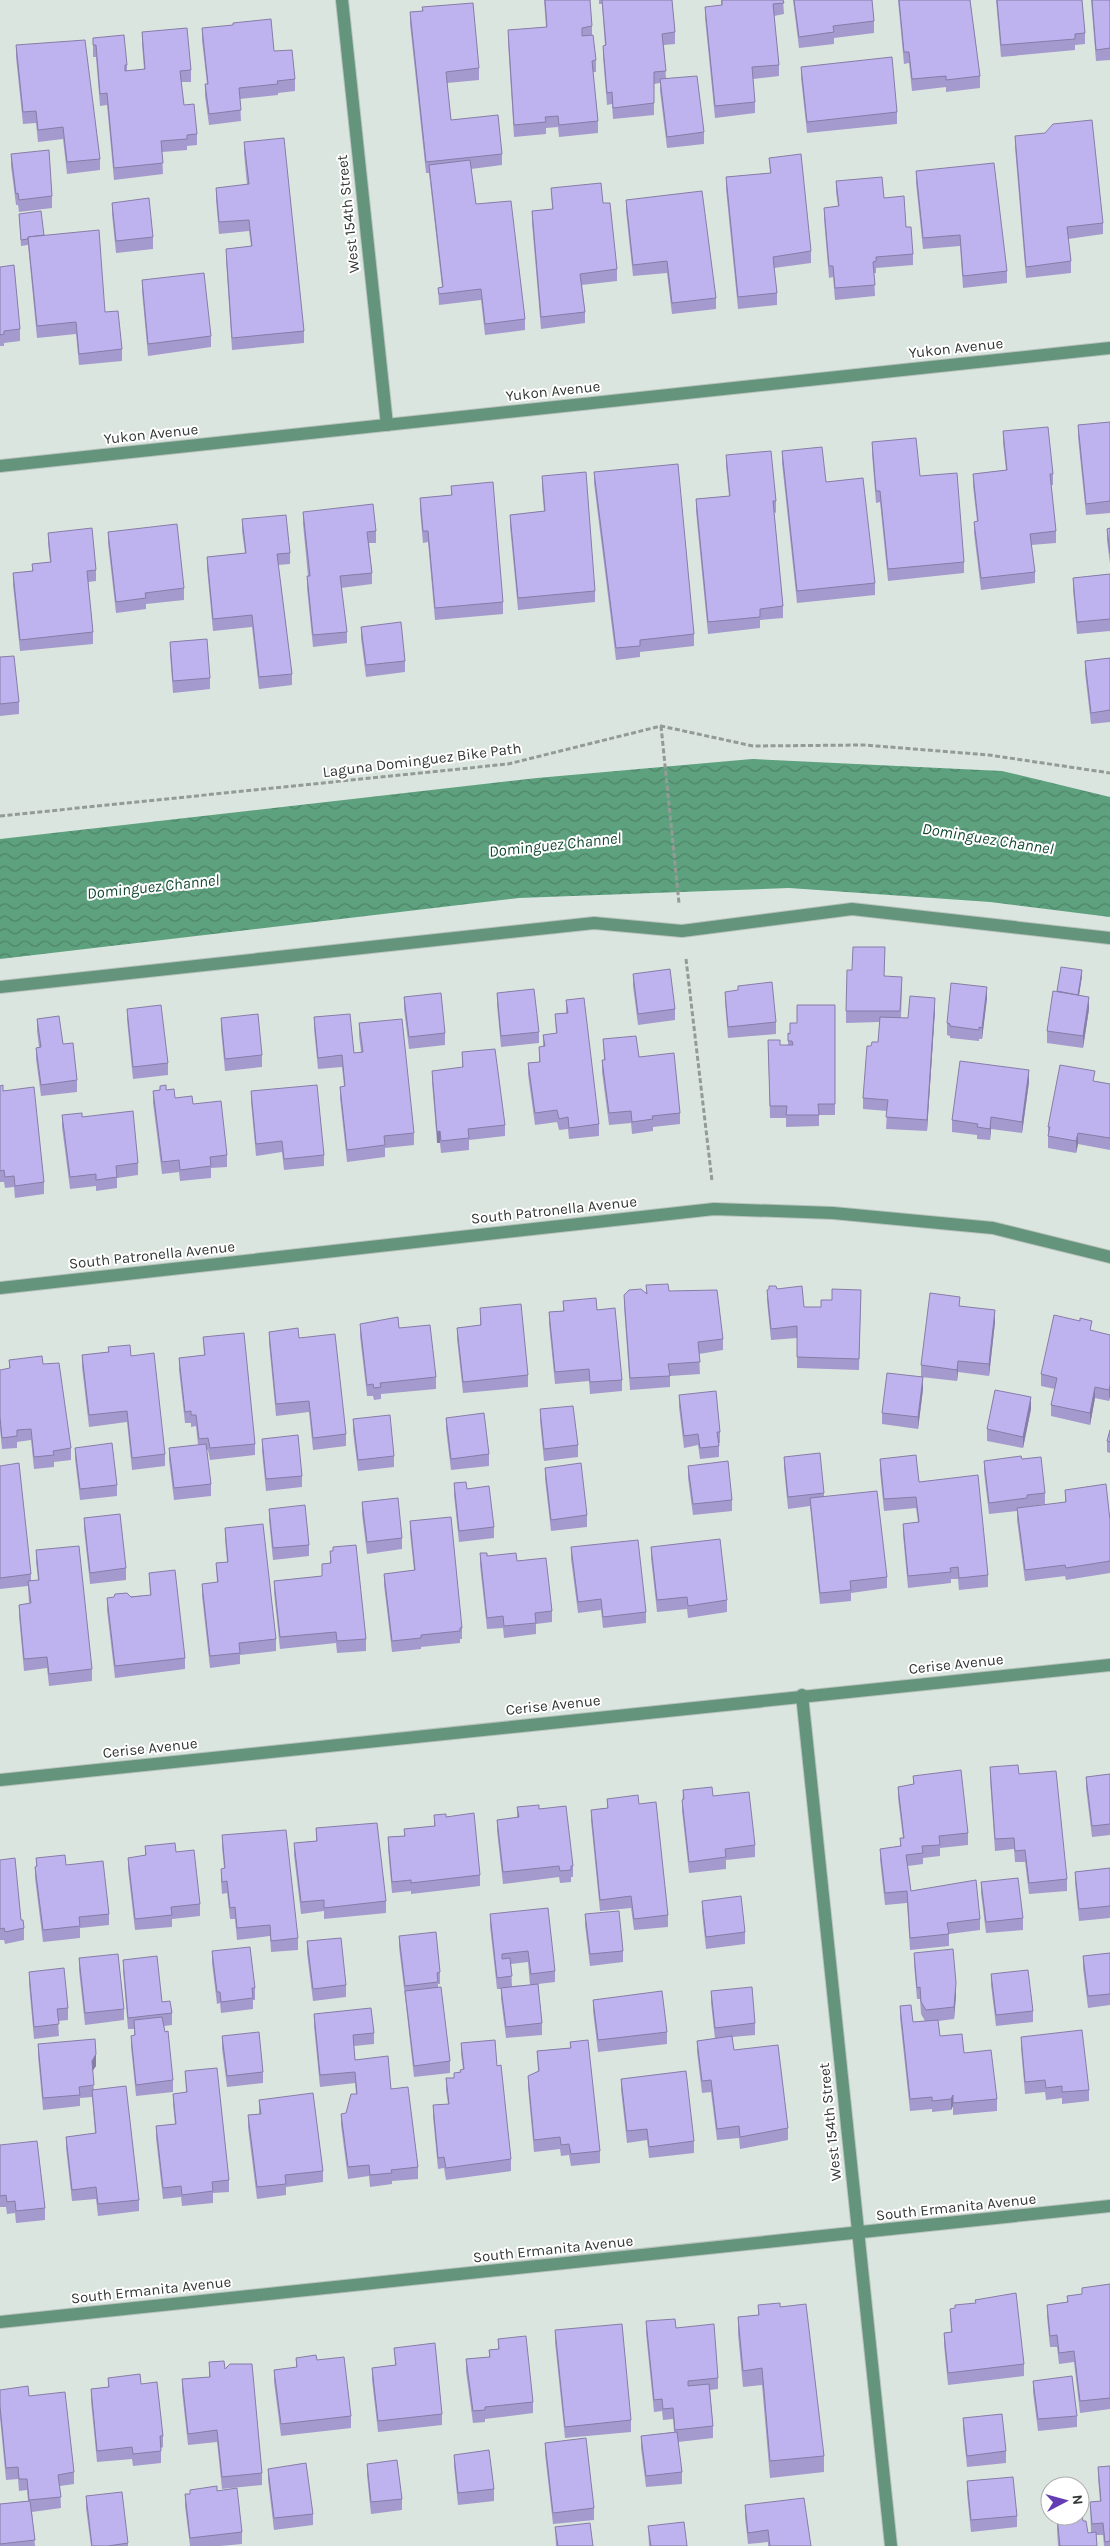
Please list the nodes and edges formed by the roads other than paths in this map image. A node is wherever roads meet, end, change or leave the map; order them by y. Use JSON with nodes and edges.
{"nodes":[{"id":1,"x":342,"y":0,"type":"edge"},
{"id":2,"x":1110,"y":348,"type":"edge"},
{"id":3,"x":387,"y":425,"type":"junction"},
{"id":4,"x":0,"y":466,"type":"edge"},
{"id":5,"x":1110,"y":938,"type":"edge"},
{"id":6,"x":0,"y":987,"type":"edge"},
{"id":7,"x":1110,"y":1257,"type":"edge"},
{"id":8,"x":0,"y":1288,"type":"edge"},
{"id":9,"x":1110,"y":1664,"type":"edge"},
{"id":10,"x":802,"y":1695,"type":"junction"},
{"id":11,"x":0,"y":1780,"type":"edge"},
{"id":12,"x":1110,"y":2206,"type":"edge"},
{"id":13,"x":859,"y":2234,"type":"junction"},
{"id":14,"x":0,"y":2322,"type":"edge"},
{"id":15,"x":891,"y":2546,"type":"edge"}],
"edges":[{"from":1,"to":3,"type":"street","name":"West 154th Street"},
{"from":2,"to":3,"type":"street","name":"Yukon Avenue"},
{"from":3,"to":4,"type":"street","name":"Yukon Avenue"},
{"from":5,"to":6,"type":"street"},
{"from":7,"to":8,"type":"street","name":"South Patronella Avenue"},
{"from":9,"to":10,"type":"street","name":"Cerise Avenue"},
{"from":10,"to":11,"type":"street","name":"Cerise Avenue"},
{"from":10,"to":13,"type":"street","name":"West 154th Street"},
{"from":12,"to":13,"type":"street","name":"South Ermanita Avenue"},
{"from":13,"to":14,"type":"street","name":"South Ermanita Avenue"},
{"from":13,"to":15,"type":"street","name":"West 154th Street"}]}
